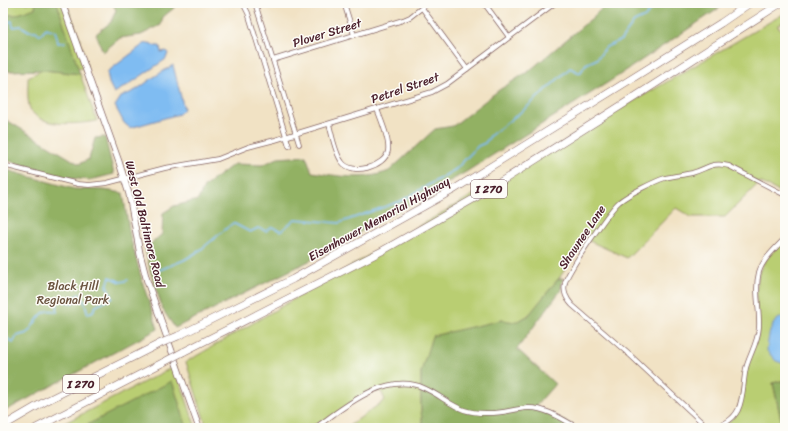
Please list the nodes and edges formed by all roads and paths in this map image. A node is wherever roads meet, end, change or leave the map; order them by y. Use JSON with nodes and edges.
{"nodes":[{"id":1,"x":62,"y":3,"type":"edge"},
{"id":2,"x":245,"y":3,"type":"edge"},
{"id":3,"x":255,"y":3,"type":"edge"},
{"id":4,"x":344,"y":3,"type":"edge"},
{"id":5,"x":428,"y":3,"type":"edge"},
{"id":6,"x":484,"y":3,"type":"edge"},
{"id":7,"x":555,"y":3,"type":"edge"},
{"id":8,"x":750,"y":3,"type":"edge"},
{"id":9,"x":781,"y":3,"type":"edge"},
{"id":10,"x":422,"y":8,"type":"junction"},
{"id":11,"x":354,"y":35,"type":"junction"},
{"id":12,"x":509,"y":37,"type":"junction"},
{"id":13,"x":273,"y":60,"type":"junction"},
{"id":14,"x":467,"y":69,"type":"junction"},
{"id":15,"x":378,"y":109,"type":"junction"},
{"id":16,"x":328,"y":124,"type":"junction"},
{"id":17,"x":296,"y":134,"type":"junction"},
{"id":18,"x":286,"y":137,"type":"junction"},
{"id":19,"x":299,"y":144,"type":"dead end"},
{"id":20,"x":289,"y":146,"type":"dead end"},
{"id":21,"x":3,"y":165,"type":"edge"},
{"id":22,"x":124,"y":178,"type":"junction"},
{"id":23,"x":785,"y":195,"type":"edge"},
{"id":24,"x":785,"y":238,"type":"edge"},
{"id":25,"x":3,"y":426,"type":"edge"},
{"id":26,"x":36,"y":428,"type":"edge"},
{"id":27,"x":199,"y":428,"type":"edge"},
{"id":28,"x":315,"y":428,"type":"edge"},
{"id":29,"x":578,"y":428,"type":"edge"},
{"id":30,"x":708,"y":428,"type":"edge"},
{"id":31,"x":714,"y":428,"type":"edge"}],
"edges":[{"from":1,"to":22,"type":"street","name":"West Old Baltimore Road"},
{"from":2,"to":18,"type":"street"},
{"from":3,"to":13,"type":"street"},
{"from":4,"to":11,"type":"street"},
{"from":5,"to":10,"type":"street","name":"Plover Street"},
{"from":6,"to":12,"type":"street"},
{"from":7,"to":12,"type":"street","name":"Petrel Street"},
{"from":8,"to":25,"type":"highway","name":"Eisenhower Memorial Highway","number":"I 270","bridge":true},
{"from":9,"to":26,"type":"highway","number":"I 270","bridge":true},
{"from":10,"to":11,"type":"street","name":"Plover Street"},
{"from":10,"to":14,"type":"street"},
{"from":11,"to":13,"type":"street","name":"Plover Street"},
{"from":12,"to":14,"type":"street","name":"Petrel Street"},
{"from":13,"to":17,"type":"street"},
{"from":14,"to":15,"type":"street","name":"Petrel Street"},
{"from":15,"to":16,"type":"street","name":"Petrel Street"},
{"from":15,"to":16,"type":"street"},
{"from":16,"to":17,"type":"street","name":"Petrel Street"},
{"from":17,"to":18,"type":"street","name":"Petrel Street"},
{"from":17,"to":19,"type":"street"},
{"from":18,"to":20,"type":"street"},
{"from":18,"to":22,"type":"street","name":"Petrel Street"},
{"from":21,"to":22,"type":"street","name":"Petrel Street"},
{"from":22,"to":27,"type":"street","name":"West Old Baltimore Road"},
{"from":23,"to":30,"type":"street","name":"Shawnee Lane"},
{"from":24,"to":31,"type":"street"},
{"from":28,"to":29,"type":"street"}]}
